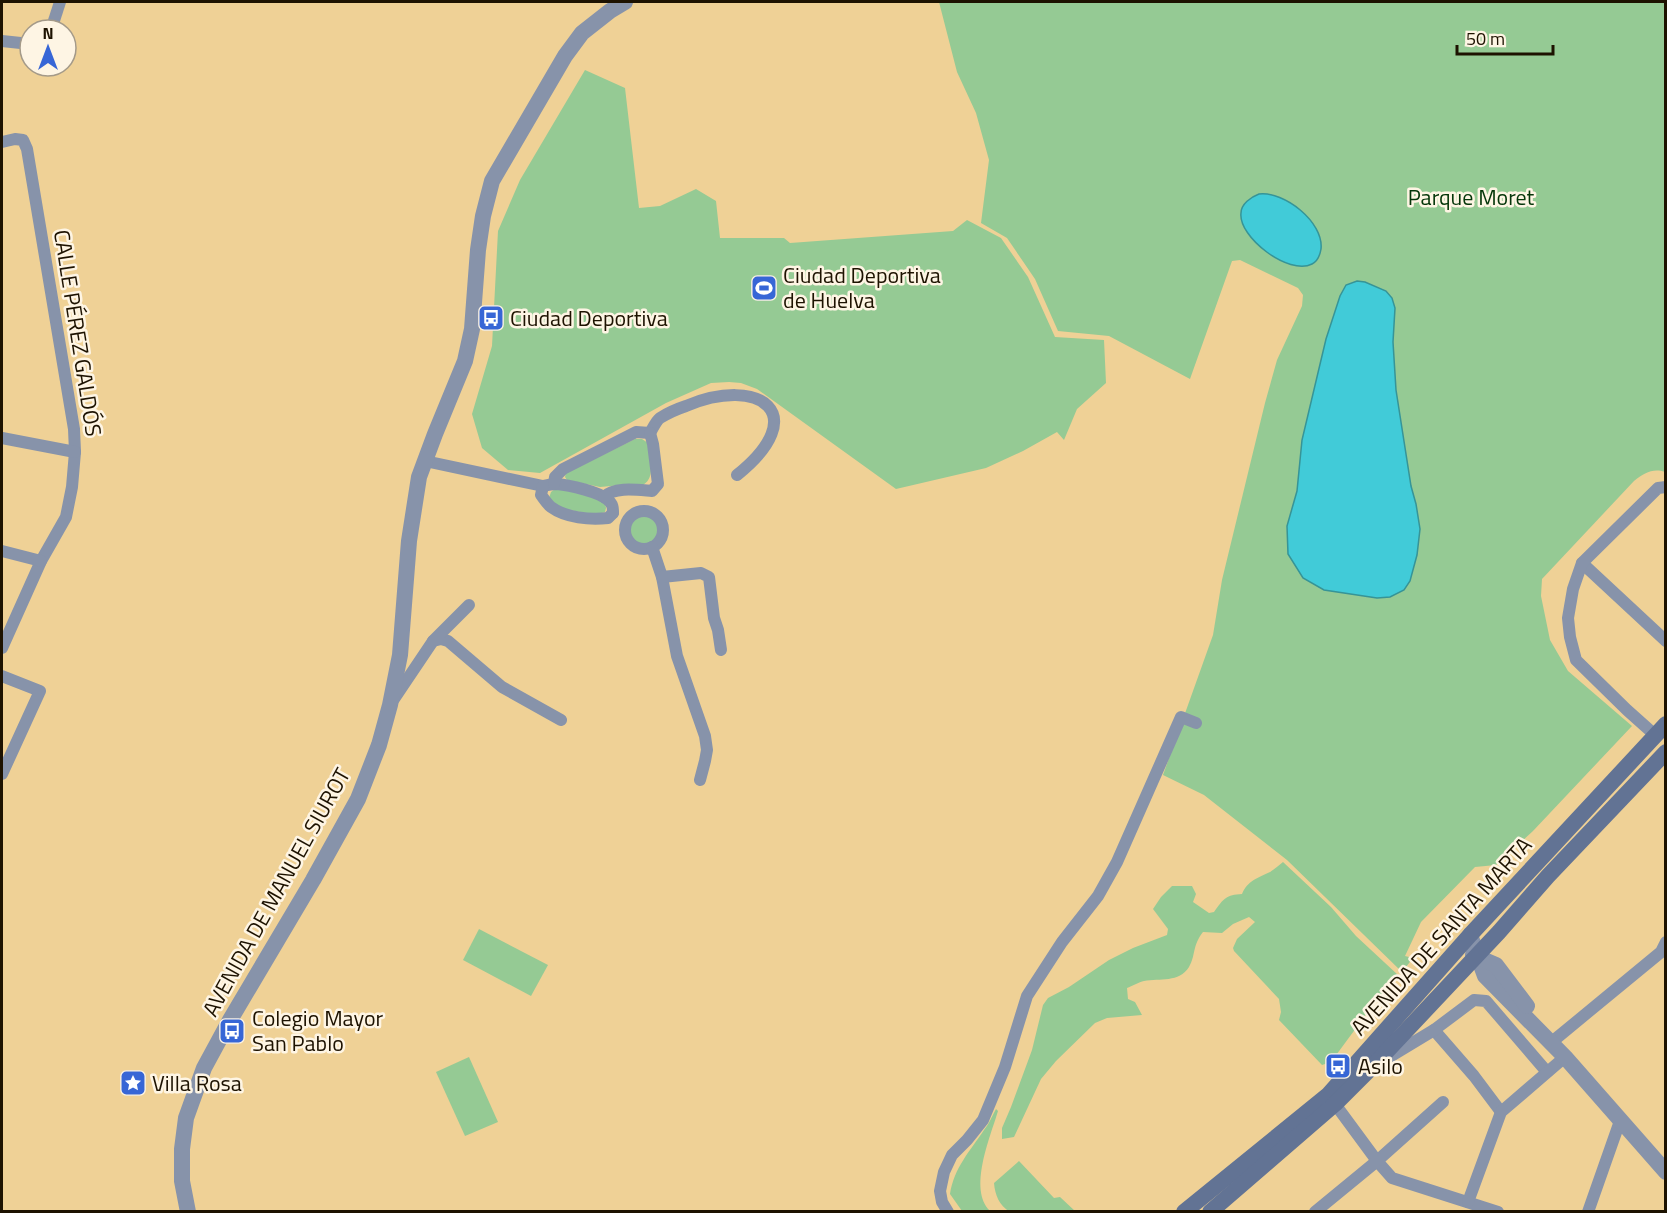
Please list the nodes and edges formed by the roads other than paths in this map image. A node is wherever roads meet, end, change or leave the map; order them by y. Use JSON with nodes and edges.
{"nodes":[{"id":1,"x":60,"y":2,"type":"edge"},
{"id":2,"x":625,"y":2,"type":"edge"},
{"id":3,"x":55,"y":18,"type":"edge"},
{"id":4,"x":2,"y":41,"type":"edge"},
{"id":5,"x":18,"y":43,"type":"edge"},
{"id":6,"x":2,"y":142,"type":"edge"},
{"id":7,"x":650,"y":433,"type":"junction"},
{"id":8,"x":2,"y":438,"type":"edge"},
{"id":9,"x":75,"y":452,"type":"junction"},
{"id":10,"x":425,"y":461,"type":"junction"},
{"id":11,"x":737,"y":475,"type":"dead end"},
{"id":12,"x":549,"y":485,"type":"junction"},
{"id":13,"x":1665,"y":487,"type":"edge"},
{"id":14,"x":604,"y":497,"type":"junction"},
{"id":15,"x":613,"y":513,"type":"junction"},
{"id":16,"x":628,"y":520,"type":"junction"},
{"id":17,"x":652,"y":547,"type":"junction"},
{"id":18,"x":2,"y":551,"type":"edge"},
{"id":19,"x":41,"y":561,"type":"junction"},
{"id":20,"x":1582,"y":563,"type":"junction"},
{"id":21,"x":662,"y":577,"type":"junction"},
{"id":22,"x":469,"y":605,"type":"dead end"},
{"id":23,"x":433,"y":641,"type":"junction"},
{"id":24,"x":1665,"y":641,"type":"edge"},
{"id":25,"x":2,"y":648,"type":"edge"},
{"id":26,"x":721,"y":650,"type":"dead end"},
{"id":27,"x":2,"y":676,"type":"edge"},
{"id":28,"x":390,"y":705,"type":"junction"},
{"id":29,"x":561,"y":720,"type":"dead end"},
{"id":30,"x":1196,"y":723,"type":"dead end"},
{"id":31,"x":1660,"y":729,"type":"edge"},
{"id":32,"x":1665,"y":752,"type":"edge"},
{"id":33,"x":2,"y":774,"type":"edge"},
{"id":34,"x":700,"y":780,"type":"dead end"},
{"id":35,"x":1499,"y":932,"type":"junction"},
{"id":36,"x":1470,"y":934,"type":"junction"},
{"id":37,"x":1665,"y":942,"type":"edge"},
{"id":38,"x":1455,"y":952,"type":"junction"},
{"id":39,"x":1477,"y":956,"type":"junction"},
{"id":40,"x":1490,"y":971,"type":"junction"},
{"id":41,"x":1454,"y":980,"type":"junction"},
{"id":42,"x":1434,"y":1030,"type":"junction"},
{"id":43,"x":1553,"y":1041,"type":"junction"},
{"id":44,"x":1565,"y":1057,"type":"junction"},
{"id":45,"x":1372,"y":1067,"type":"junction"},
{"id":46,"x":1547,"y":1072,"type":"junction"},
{"id":47,"x":1331,"y":1099,"type":"junction"},
{"id":48,"x":1443,"y":1102,"type":"dead end"},
{"id":49,"x":1501,"y":1112,"type":"junction"},
{"id":50,"x":1620,"y":1121,"type":"junction"},
{"id":51,"x":1377,"y":1161,"type":"junction"},
{"id":52,"x":1665,"y":1172,"type":"edge"},
{"id":53,"x":1468,"y":1202,"type":"junction"},
{"id":54,"x":1194,"y":1208,"type":"edge"},
{"id":55,"x":188,"y":1212,"type":"edge"},
{"id":56,"x":948,"y":1212,"type":"edge"},
{"id":57,"x":1210,"y":1212,"type":"edge"},
{"id":58,"x":1315,"y":1212,"type":"edge"},
{"id":59,"x":1498,"y":1212,"type":"edge"},
{"id":60,"x":1588,"y":1212,"type":"edge"}],
"edges":[{"from":1,"to":3,"type":"street"},
{"from":2,"to":10,"type":"street","name":"AVENIDA DE MANUEL SIUROT"},
{"from":4,"to":5,"type":"street"},
{"from":6,"to":9,"type":"street","name":"CALLE PÉREZ GALDÓS"},
{"from":7,"to":11,"type":"street"},
{"from":7,"to":12,"type":"street"},
{"from":7,"to":14,"type":"street"},
{"from":8,"to":9,"type":"street"},
{"from":9,"to":19,"type":"street","name":"CALLE PÉREZ GALDÓS"},
{"from":10,"to":12,"type":"street"},
{"from":10,"to":28,"type":"street","name":"AVENIDA DE MANUEL SIUROT"},
{"from":12,"to":14,"type":"street"},
{"from":12,"to":15,"type":"street"},
{"from":13,"to":20,"type":"street"},
{"from":14,"to":15,"type":"street"},
{"from":15,"to":16,"type":"street"},
{"from":16,"to":17,"type":"street"},
{"from":16,"to":17,"type":"street"},
{"from":17,"to":21,"type":"street"},
{"from":18,"to":19,"type":"street"},
{"from":19,"to":25,"type":"street","name":"CALLE PÉREZ GALDÓS"},
{"from":20,"to":24,"type":"street"},
{"from":20,"to":31,"type":"street"},
{"from":21,"to":26,"type":"street"},
{"from":21,"to":34,"type":"street"},
{"from":22,"to":23,"type":"street"},
{"from":23,"to":28,"type":"street"},
{"from":23,"to":29,"type":"street"},
{"from":27,"to":33,"type":"street"},
{"from":28,"to":55,"type":"street","name":"AVENIDA DE MANUEL SIUROT"},
{"from":30,"to":56,"type":"street"},
{"from":31,"to":36,"type":"main road","name":"AVENIDA DE SANTA MARTA"},
{"from":32,"to":35,"type":"main road","name":"AVENIDA DE SANTA MARTA"},
{"from":35,"to":39,"type":"main road","name":"AVENIDA DE SANTA MARTA"},
{"from":35,"to":40,"type":"street"},
{"from":36,"to":38,"type":"main road","name":"AVENIDA DE SANTA MARTA"},
{"from":36,"to":39,"type":"street"},
{"from":37,"to":43,"type":"street"},
{"from":38,"to":39,"type":"street"},
{"from":38,"to":47,"type":"main road","name":"AVENIDA DE SANTA MARTA"},
{"from":39,"to":40,"type":"street"},
{"from":39,"to":41,"type":"main road","name":"AVENIDA DE SANTA MARTA"},
{"from":40,"to":41,"type":"street"},
{"from":40,"to":43,"type":"street"},
{"from":40,"to":44,"type":"street"},
{"from":41,"to":45,"type":"main road","name":"AVENIDA DE SANTA MARTA"},
{"from":42,"to":45,"type":"street"},
{"from":42,"to":46,"type":"street"},
{"from":42,"to":49,"type":"street"},
{"from":43,"to":44,"type":"street"},
{"from":44,"to":46,"type":"street"},
{"from":44,"to":50,"type":"street"},
{"from":45,"to":47,"type":"main road","name":"AVENIDA DE SANTA MARTA"},
{"from":46,"to":49,"type":"street"},
{"from":47,"to":51,"type":"street"},
{"from":47,"to":54,"type":"main road","name":"AVENIDA DE SANTA MARTA"},
{"from":47,"to":57,"type":"main road","name":"AVENIDA DE SANTA MARTA"},
{"from":48,"to":51,"type":"street"},
{"from":49,"to":53,"type":"street"},
{"from":50,"to":52,"type":"street"},
{"from":50,"to":60,"type":"street"},
{"from":51,"to":53,"type":"street"},
{"from":51,"to":58,"type":"street"},
{"from":53,"to":59,"type":"street"}]}
